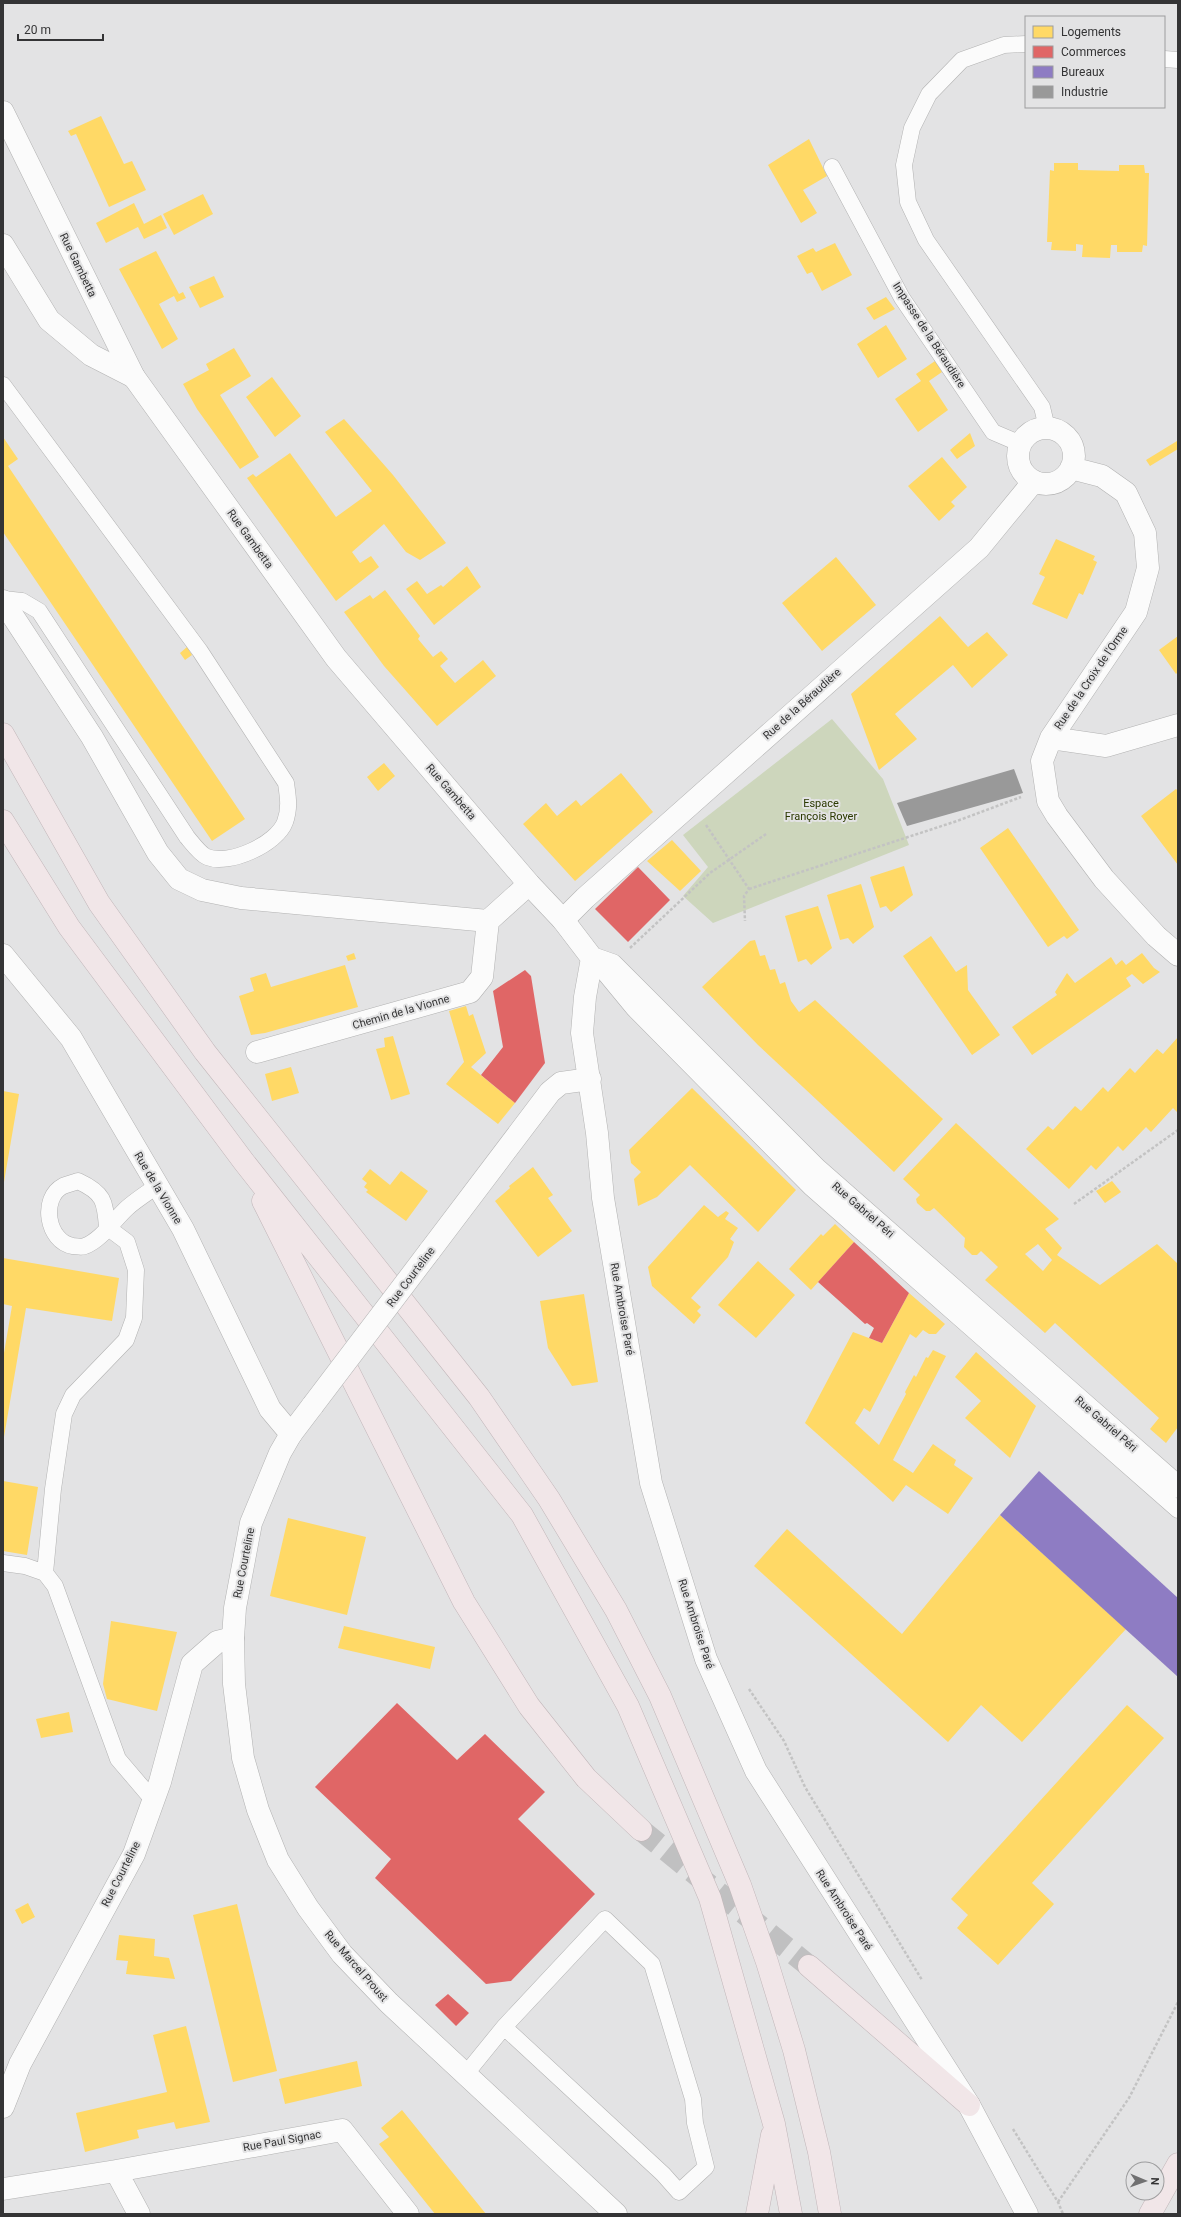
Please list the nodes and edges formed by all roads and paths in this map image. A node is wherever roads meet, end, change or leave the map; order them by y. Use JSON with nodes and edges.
{"nodes":[{"id":1,"x":1025,"y":44,"type":"edge"},
{"id":2,"x":1165,"y":59,"type":"edge"},
{"id":3,"x":1178,"y":60,"type":"edge"},
{"id":4,"x":3,"y":112,"type":"edge"},
{"id":5,"x":832,"y":166,"type":"dead end"},
{"id":6,"x":3,"y":245,"type":"edge"},
{"id":7,"x":134,"y":377,"type":"junction"},
{"id":8,"x":3,"y":385,"type":"edge"},
{"id":9,"x":1047,"y":428,"type":"junction"},
{"id":10,"x":1021,"y":444,"type":"junction"},
{"id":11,"x":1071,"y":468,"type":"junction"},
{"id":12,"x":1034,"y":481,"type":"junction"},
{"id":13,"x":3,"y":600,"type":"edge"},
{"id":14,"x":1178,"y":725,"type":"edge"},
{"id":15,"x":3,"y":730,"type":"edge"},
{"id":16,"x":3,"y":734,"type":"edge"},
{"id":17,"x":1051,"y":738,"type":"junction"},
{"id":18,"x":14,"y":754,"type":"junction"},
{"id":19,"x":1045,"y":788,"type":"junction"},
{"id":20,"x":691,"y":804,"type":"junction"},
{"id":21,"x":3,"y":821,"type":"edge"},
{"id":22,"x":766,"y":834,"type":"dead end"},
{"id":23,"x":729,"y":859,"type":"junction"},
{"id":24,"x":529,"y":884,"type":"junction"},
{"id":25,"x":749,"y":889,"type":"junction"},
{"id":26,"x":488,"y":920,"type":"junction"},
{"id":27,"x":563,"y":920,"type":"junction"},
{"id":28,"x":745,"y":922,"type":"dead end"},
{"id":29,"x":3,"y":955,"type":"edge"},
{"id":30,"x":1178,"y":955,"type":"edge"},
{"id":31,"x":602,"y":962,"type":"junction"},
{"id":32,"x":257,"y":1052,"type":"dead end"},
{"id":33,"x":590,"y":1079,"type":"junction"},
{"id":34,"x":1178,"y":1130,"type":"edge"},
{"id":35,"x":244,"y":1162,"type":"junction"},
{"id":36,"x":157,"y":1186,"type":"junction"},
{"id":37,"x":1074,"y":1204,"type":"dead end"},
{"id":38,"x":291,"y":1434,"type":"junction"},
{"id":39,"x":1178,"y":1487,"type":"edge"},
{"id":40,"x":1178,"y":1510,"type":"edge"},
{"id":41,"x":3,"y":1563,"type":"edge"},
{"id":42,"x":45,"y":1573,"type":"junction"},
{"id":43,"x":233,"y":1638,"type":"junction"},
{"id":44,"x":747,"y":1685,"type":"dead end"},
{"id":45,"x":153,"y":1800,"type":"junction"},
{"id":46,"x":641,"y":1830,"type":"tunnel mouth"},
{"id":47,"x":809,"y":1966,"type":"tunnel mouth"},
{"id":48,"x":925,"y":1984,"type":"dead end"},
{"id":49,"x":1178,"y":2002,"type":"edge"},
{"id":50,"x":504,"y":2027,"type":"junction"},
{"id":51,"x":465,"y":2075,"type":"junction"},
{"id":52,"x":969,"y":2105,"type":"junction"},
{"id":53,"x":3,"y":2108,"type":"edge"},
{"id":54,"x":774,"y":2124,"type":"junction"},
{"id":55,"x":1012,"y":2127,"type":"dead end"},
{"id":56,"x":1178,"y":2164,"type":"edge"},
{"id":57,"x":116,"y":2171,"type":"junction"},
{"id":58,"x":3,"y":2189,"type":"edge"},
{"id":59,"x":1058,"y":2202,"type":"junction"},
{"id":60,"x":830,"y":2212,"type":"edge"},
{"id":61,"x":139,"y":2214,"type":"edge"},
{"id":62,"x":408,"y":2214,"type":"edge"},
{"id":63,"x":616,"y":2214,"type":"edge"},
{"id":64,"x":757,"y":2214,"type":"edge"},
{"id":65,"x":791,"y":2214,"type":"edge"},
{"id":66,"x":1027,"y":2214,"type":"edge"},
{"id":67,"x":1062,"y":2214,"type":"edge"},
{"id":68,"x":1150,"y":2214,"type":"edge"}],
"edges":[{"from":1,"to":9,"type":"lane"},
{"from":2,"to":3,"type":"lane"},
{"from":4,"to":7,"type":"main road","name":"Rue Gambetta"},
{"from":5,"to":10,"type":"lane","name":"Impasse de la Béraudière"},
{"from":6,"to":7,"type":"main road"},
{"from":7,"to":24,"type":"main road","name":"Rue Gambetta"},
{"from":8,"to":13,"type":"lane"},
{"from":9,"to":10,"type":"main road"},
{"from":9,"to":11,"type":"main road"},
{"from":10,"to":12,"type":"main road"},
{"from":11,"to":12,"type":"main road"},
{"from":11,"to":17,"type":"main road","name":"Rue de la Croix de l'Orme"},
{"from":12,"to":20,"type":"main road","name":"Rue de la Béraudière"},
{"from":13,"to":26,"type":"main road"},
{"from":14,"to":17,"type":"main road"},
{"from":15,"to":18,"type":"highway"},
{"from":16,"to":18,"type":"highway"},
{"from":17,"to":19,"type":"main road","name":"Rue de la Croix de l'Orme"},
{"from":18,"to":60,"type":"highway"},
{"from":19,"to":25,"type":"path"},
{"from":19,"to":30,"type":"main road","name":"Rue de la Croix de l'Orme"},
{"from":20,"to":23,"type":"path"},
{"from":20,"to":27,"type":"main road","name":"Rue de la Béraudière"},
{"from":21,"to":35,"type":"highway"},
{"from":22,"to":23,"type":"path"},
{"from":23,"to":25,"type":"path"},
{"from":23,"to":31,"type":"path"},
{"from":24,"to":26,"type":"main road"},
{"from":24,"to":27,"type":"main road","name":"Rue Gambetta"},
{"from":25,"to":28,"type":"path"},
{"from":26,"to":32,"type":"main road","name":"Chemin de la Vionne"},
{"from":27,"to":31,"type":"main road","name":"Rue Gabriel Péri"},
{"from":29,"to":36,"type":"main road","name":"Rue de la Vionne"},
{"from":31,"to":33,"type":"main road","name":"Rue Ambroise Paré"},
{"from":31,"to":39,"type":"main road","name":"Rue Gabriel Péri"},
{"from":31,"to":40,"type":"lane"},
{"from":33,"to":38,"type":"main road","name":"Rue Courteline","bridge":true},
{"from":33,"to":52,"type":"main road","name":"Rue Ambroise Paré"},
{"from":34,"to":37,"type":"path"},
{"from":35,"to":46,"type":"highway"},
{"from":35,"to":54,"type":"highway"},
{"from":36,"to":38,"type":"main road","name":"Rue de la Vionne"},
{"from":36,"to":42,"type":"lane"},
{"from":38,"to":43,"type":"main road","name":"Rue Courteline"},
{"from":41,"to":42,"type":"lane"},
{"from":42,"to":45,"type":"lane"},
{"from":43,"to":45,"type":"main road","name":"Rue Courteline"},
{"from":43,"to":51,"type":"main road","name":"Rue Marcel Proust"},
{"from":44,"to":48,"type":"path"},
{"from":45,"to":53,"type":"main road","name":"Rue Courteline"},
{"from":47,"to":52,"type":"highway"},
{"from":49,"to":59,"type":"path"},
{"from":50,"to":50,"type":"lane"},
{"from":50,"to":51,"type":"lane"},
{"from":51,"to":63,"type":"main road","name":"Rue Marcel Proust"},
{"from":52,"to":66,"type":"main road","name":"Rue Ambroise Paré"},
{"from":54,"to":64,"type":"highway"},
{"from":54,"to":65,"type":"highway"},
{"from":55,"to":59,"type":"path"},
{"from":56,"to":68,"type":"highway"},
{"from":57,"to":58,"type":"main road","name":"Rue Paul Signac"},
{"from":57,"to":61,"type":"main road"},
{"from":57,"to":62,"type":"main road","name":"Rue Paul Signac"},
{"from":59,"to":67,"type":"path"}]}
